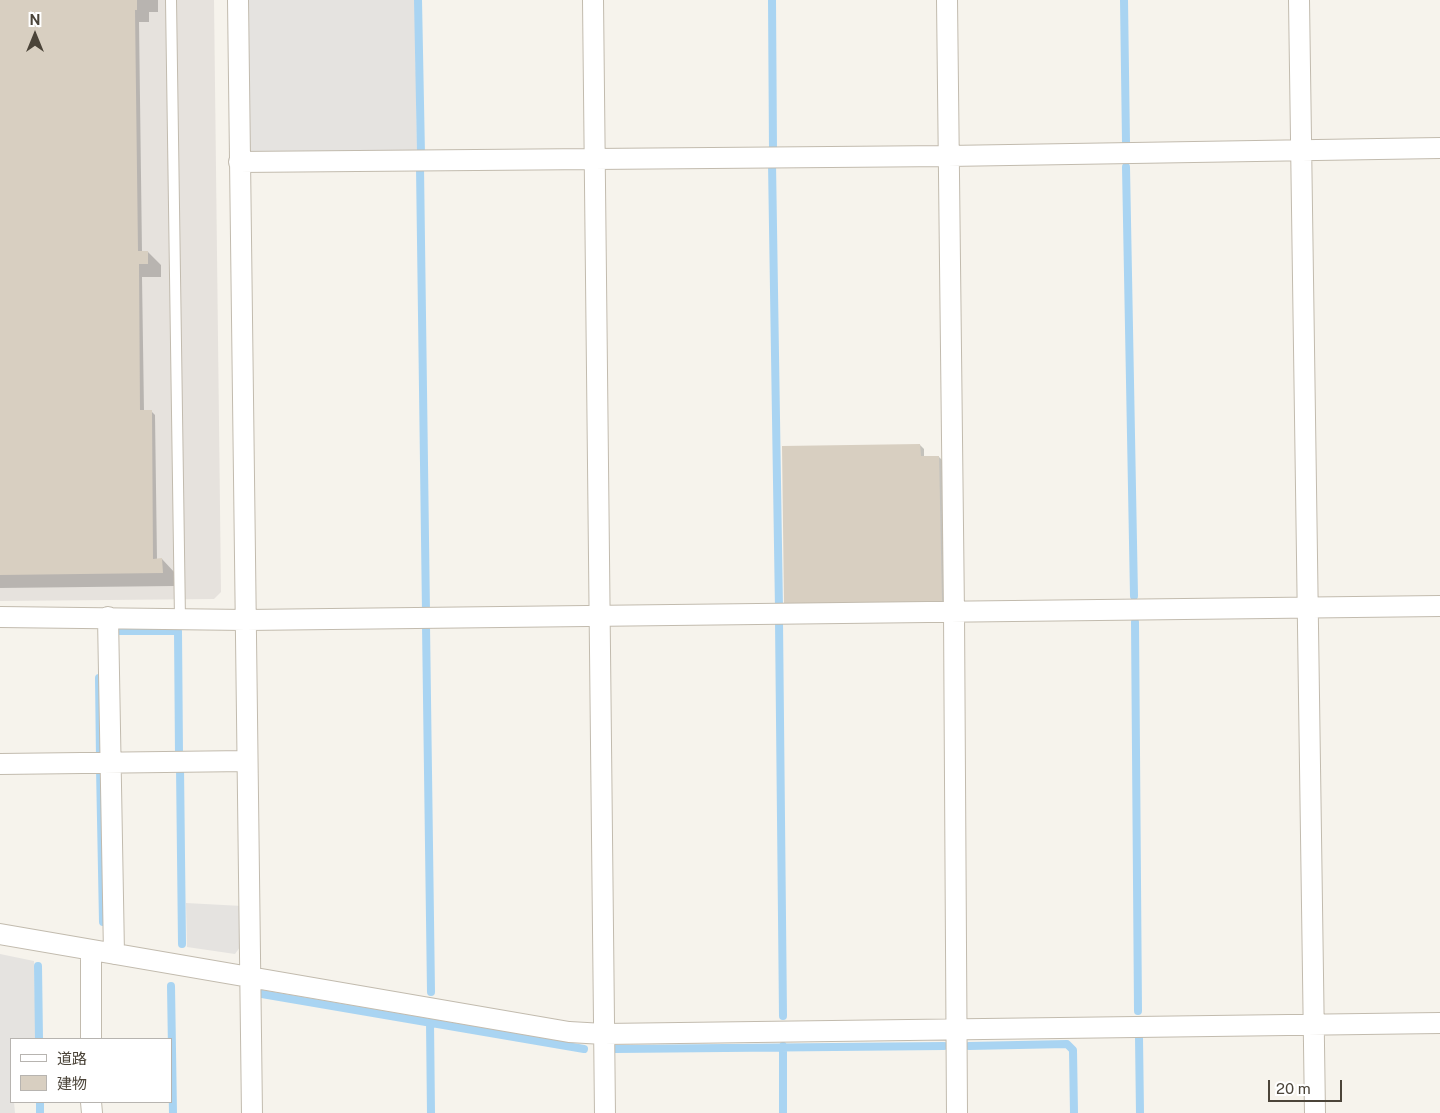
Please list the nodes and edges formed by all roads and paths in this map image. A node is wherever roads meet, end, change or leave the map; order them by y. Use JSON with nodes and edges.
{"nodes":[{"id":1,"x":171,"y":0,"type":"edge"},
{"id":2,"x":238,"y":0,"type":"edge"},
{"id":3,"x":594,"y":0,"type":"edge"},
{"id":4,"x":947,"y":0,"type":"edge"},
{"id":5,"x":1299,"y":0,"type":"edge"},
{"id":6,"x":1440,"y":148,"type":"edge"},
{"id":7,"x":1301,"y":150,"type":"junction"},
{"id":8,"x":948,"y":156,"type":"junction"},
{"id":9,"x":596,"y":159,"type":"junction"},
{"id":10,"x":239,"y":162,"type":"junction"},
{"id":11,"x":1440,"y":606,"type":"edge"},
{"id":12,"x":1308,"y":608,"type":"junction"},
{"id":13,"x":954,"y":613,"type":"junction"},
{"id":14,"x":0,"y":616,"type":"edge"},
{"id":15,"x":599,"y":616,"type":"junction"},
{"id":16,"x":108,"y":618,"type":"junction"},
{"id":17,"x":180,"y":619,"type":"junction"},
{"id":18,"x":246,"y":620,"type":"junction"},
{"id":19,"x":247,"y":761,"type":"junction"},
{"id":20,"x":110,"y":763,"type":"junction"},
{"id":21,"x":0,"y":764,"type":"edge"},
{"id":22,"x":0,"y":934,"type":"edge"},
{"id":23,"x":91,"y":950,"type":"junction"},
{"id":24,"x":114,"y":954,"type":"junction"},
{"id":25,"x":250,"y":977,"type":"junction"},
{"id":26,"x":1440,"y":1023,"type":"edge"},
{"id":27,"x":1314,"y":1025,"type":"junction"},
{"id":28,"x":956,"y":1029,"type":"junction"},
{"id":29,"x":604,"y":1034,"type":"junction"},
{"id":30,"x":91,"y":1038,"type":"edge"},
{"id":31,"x":252,"y":1113,"type":"edge"},
{"id":32,"x":604,"y":1113,"type":"edge"},
{"id":33,"x":957,"y":1113,"type":"edge"},
{"id":34,"x":1315,"y":1113,"type":"edge"}],
"edges":[{"from":1,"to":17,"type":"lane"},
{"from":2,"to":10,"type":"street"},
{"from":3,"to":9,"type":"street"},
{"from":4,"to":8,"type":"street"},
{"from":5,"to":7,"type":"street"},
{"from":6,"to":7,"type":"street"},
{"from":7,"to":8,"type":"street"},
{"from":7,"to":12,"type":"street"},
{"from":8,"to":9,"type":"street"},
{"from":8,"to":13,"type":"street"},
{"from":9,"to":10,"type":"street"},
{"from":9,"to":15,"type":"street"},
{"from":10,"to":18,"type":"street"},
{"from":11,"to":12,"type":"street"},
{"from":12,"to":13,"type":"street"},
{"from":12,"to":27,"type":"street"},
{"from":13,"to":15,"type":"street"},
{"from":13,"to":28,"type":"street"},
{"from":14,"to":16,"type":"street"},
{"from":15,"to":18,"type":"street"},
{"from":15,"to":29,"type":"street"},
{"from":16,"to":17,"type":"street"},
{"from":16,"to":20,"type":"street"},
{"from":17,"to":18,"type":"street"},
{"from":18,"to":19,"type":"street"},
{"from":19,"to":20,"type":"street"},
{"from":19,"to":25,"type":"street"},
{"from":20,"to":21,"type":"street"},
{"from":20,"to":24,"type":"street"},
{"from":22,"to":23,"type":"street"},
{"from":23,"to":24,"type":"street"},
{"from":23,"to":30,"type":"street"},
{"from":24,"to":25,"type":"street"},
{"from":25,"to":29,"type":"street"},
{"from":25,"to":31,"type":"street"},
{"from":26,"to":27,"type":"street"},
{"from":27,"to":28,"type":"street"},
{"from":27,"to":34,"type":"street"},
{"from":28,"to":29,"type":"street"},
{"from":28,"to":33,"type":"street"},
{"from":29,"to":32,"type":"street"}]}
